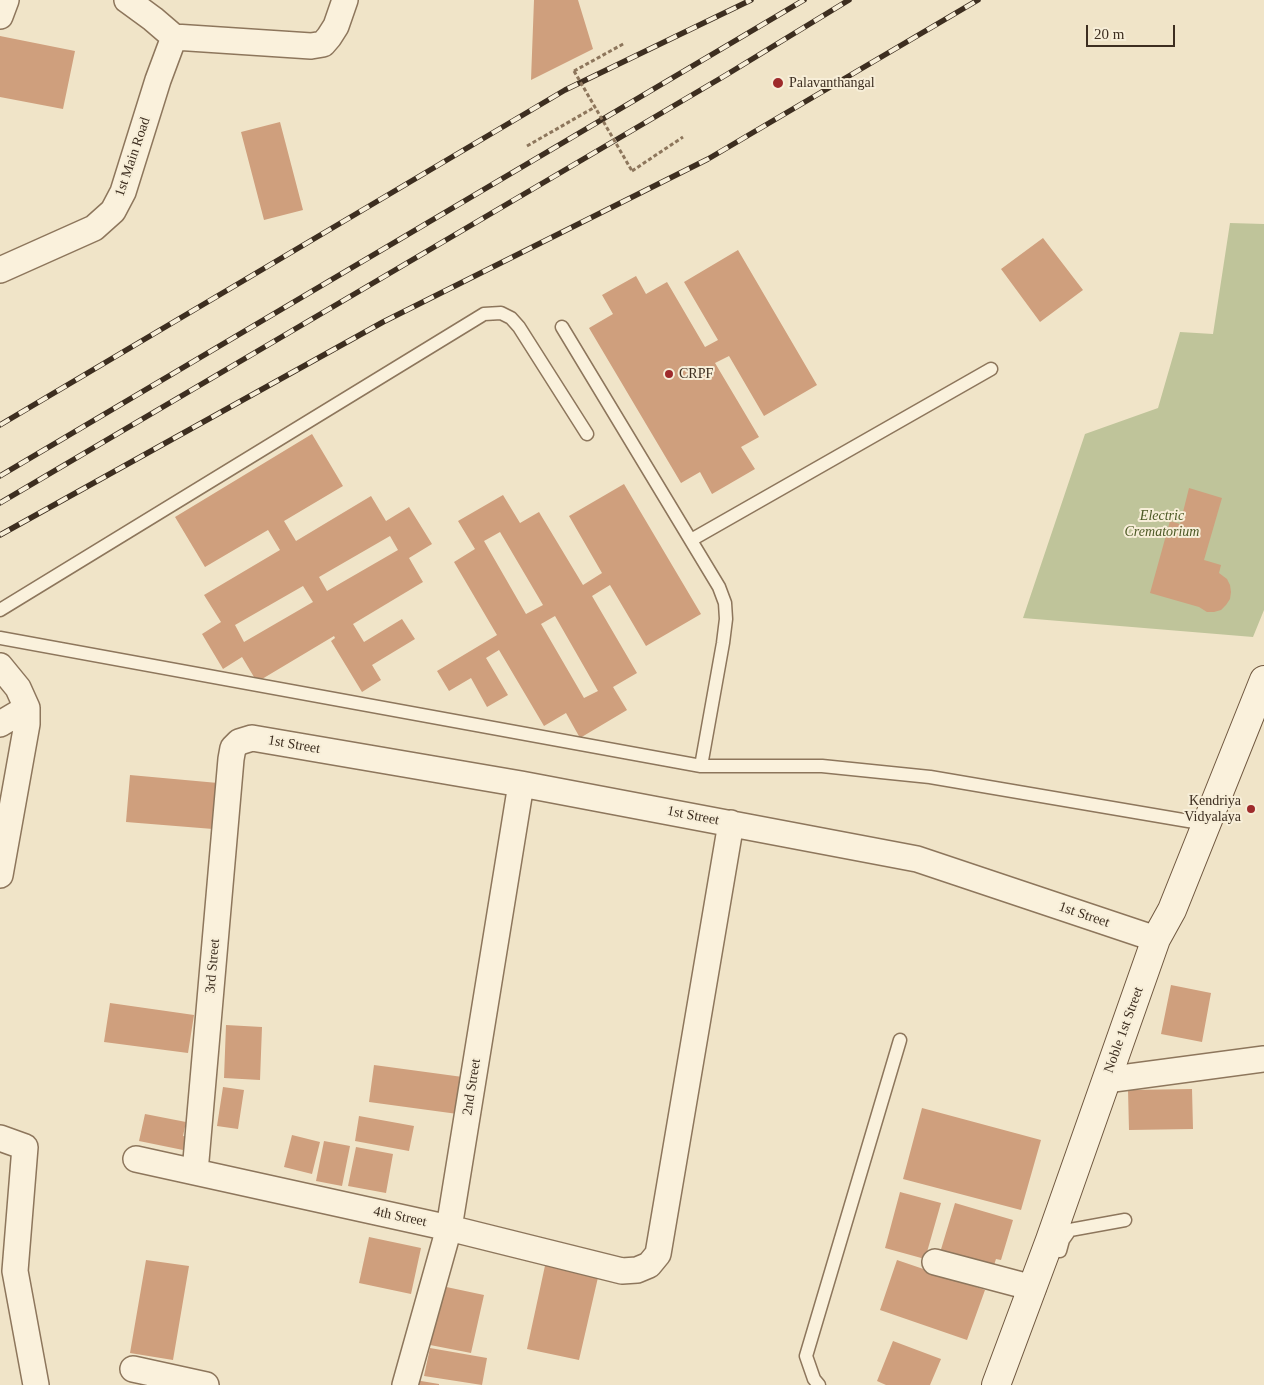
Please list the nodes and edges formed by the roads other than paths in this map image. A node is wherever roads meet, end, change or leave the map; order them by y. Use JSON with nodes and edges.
{"nodes":[{"id":1,"x":6,"y":0,"type":"edge"},
{"id":2,"x":126,"y":0,"type":"edge"},
{"id":3,"x":345,"y":0,"type":"edge"},
{"id":4,"x":0,"y":16,"type":"edge"},
{"id":5,"x":174,"y":37,"type":"junction"},
{"id":6,"x":0,"y":270,"type":"edge"},
{"id":7,"x":562,"y":327,"type":"dead end"},
{"id":8,"x":991,"y":369,"type":"dead end"},
{"id":9,"x":587,"y":434,"type":"dead end"},
{"id":10,"x":691,"y":540,"type":"junction"},
{"id":11,"x":0,"y":610,"type":"edge"},
{"id":12,"x":0,"y":638,"type":"edge"},
{"id":13,"x":0,"y":666,"type":"edge"},
{"id":14,"x":1264,"y":680,"type":"edge"},
{"id":15,"x":27,"y":708,"type":"junction"},
{"id":16,"x":0,"y":724,"type":"edge"},
{"id":17,"x":231,"y":759,"type":"joint"},
{"id":18,"x":701,"y":766,"type":"junction"},
{"id":19,"x":521,"y":784,"type":"junction"},
{"id":20,"x":731,"y":823,"type":"junction"},
{"id":21,"x":1206,"y":824,"type":"junction"},
{"id":22,"x":0,"y":875,"type":"edge"},
{"id":23,"x":1156,"y":939,"type":"junction"},
{"id":24,"x":900,"y":1040,"type":"dead end"},
{"id":25,"x":1264,"y":1058,"type":"edge"},
{"id":26,"x":1106,"y":1080,"type":"junction"},
{"id":27,"x":0,"y":1138,"type":"edge"},
{"id":28,"x":136,"y":1159,"type":"dead end"},
{"id":29,"x":195,"y":1172,"type":"junction"},
{"id":30,"x":1125,"y":1220,"type":"dead end"},
{"id":31,"x":449,"y":1228,"type":"junction"},
{"id":32,"x":1057,"y":1247,"type":"junction"},
{"id":33,"x":935,"y":1262,"type":"dead end"},
{"id":34,"x":8,"y":1268,"type":"edge"},
{"id":35,"x":1032,"y":1288,"type":"junction"},
{"id":36,"x":133,"y":1369,"type":"dead end"},
{"id":37,"x":36,"y":1385,"type":"edge"},
{"id":38,"x":206,"y":1385,"type":"edge"},
{"id":39,"x":405,"y":1385,"type":"edge"},
{"id":40,"x":819,"y":1385,"type":"edge"},
{"id":41,"x":996,"y":1385,"type":"edge"}],
"edges":[{"from":1,"to":4,"type":"street"},
{"from":2,"to":5,"type":"street"},
{"from":3,"to":5,"type":"street"},
{"from":5,"to":6,"type":"street","name":"1st Main Road"},
{"from":7,"to":10,"type":"lane"},
{"from":8,"to":10,"type":"lane"},
{"from":9,"to":11,"type":"lane"},
{"from":10,"to":18,"type":"lane"},
{"from":12,"to":18,"type":"lane"},
{"from":13,"to":15,"type":"street"},
{"from":14,"to":21,"type":"street","name":"Noble 1st Street"},
{"from":15,"to":16,"type":"street"},
{"from":15,"to":22,"type":"street"},
{"from":17,"to":19,"type":"street","name":"1st Street"},
{"from":17,"to":29,"type":"street","name":"3rd Street"},
{"from":18,"to":21,"type":"lane"},
{"from":19,"to":20,"type":"street","name":"1st Street"},
{"from":19,"to":31,"type":"street","name":"2nd Street"},
{"from":20,"to":23,"type":"street","name":"1st Street"},
{"from":20,"to":31,"type":"street","name":"4th Street"},
{"from":21,"to":23,"type":"street","name":"Noble 1st Street"},
{"from":23,"to":26,"type":"street","name":"Noble 1st Street"},
{"from":24,"to":40,"type":"lane"},
{"from":25,"to":26,"type":"street"},
{"from":26,"to":32,"type":"street","name":"Noble 1st Street"},
{"from":27,"to":34,"type":"street"},
{"from":28,"to":29,"type":"street","name":"4th Street"},
{"from":29,"to":31,"type":"street","name":"4th Street"},
{"from":30,"to":32,"type":"lane"},
{"from":31,"to":39,"type":"street","name":"2nd Street"},
{"from":32,"to":35,"type":"street","name":"Noble 1st Street"},
{"from":33,"to":35,"type":"street"},
{"from":34,"to":37,"type":"street"},
{"from":35,"to":41,"type":"street","name":"Noble 1st Street"},
{"from":36,"to":38,"type":"street"}]}
